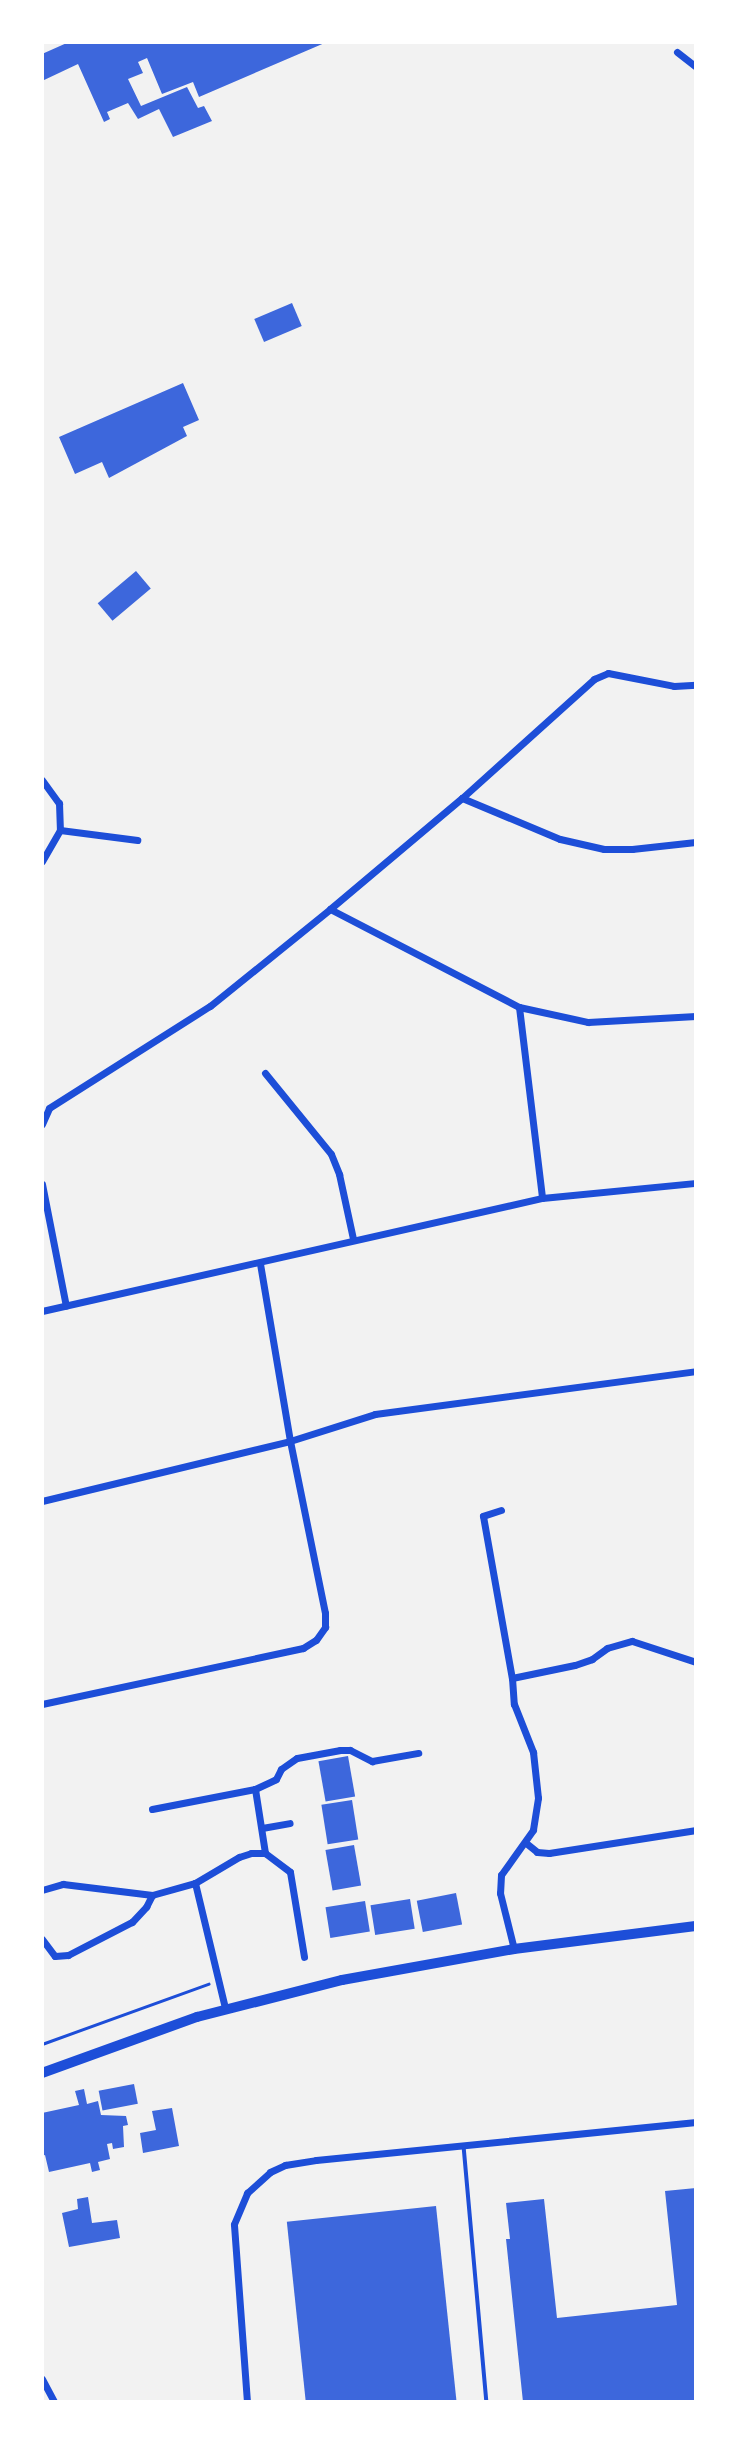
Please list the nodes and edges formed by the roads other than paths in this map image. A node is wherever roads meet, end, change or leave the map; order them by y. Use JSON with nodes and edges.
{"nodes":[{"id":1,"x":677,"y":52,"type":"dead end"},
{"id":2,"x":696,"y":67,"type":"edge"},
{"id":3,"x":696,"y":685,"type":"edge"},
{"id":4,"x":42,"y":780,"type":"edge"},
{"id":5,"x":462,"y":798,"type":"junction"},
{"id":6,"x":60,"y":830,"type":"junction"},
{"id":7,"x":137,"y":840,"type":"dead end"},
{"id":8,"x":696,"y":842,"type":"edge"},
{"id":9,"x":42,"y":862,"type":"edge"},
{"id":10,"x":330,"y":909,"type":"junction"},
{"id":11,"x":519,"y":1007,"type":"junction"},
{"id":12,"x":696,"y":1016,"type":"edge"},
{"id":13,"x":265,"y":1073,"type":"dead end"},
{"id":14,"x":42,"y":1124,"type":"edge"},
{"id":15,"x":696,"y":1183,"type":"edge"},
{"id":16,"x":42,"y":1184,"type":"edge"},
{"id":17,"x":542,"y":1198,"type":"junction"},
{"id":18,"x":353,"y":1239,"type":"junction"},
{"id":19,"x":260,"y":1263,"type":"junction"},
{"id":20,"x":66,"y":1306,"type":"junction"},
{"id":21,"x":42,"y":1311,"type":"edge"},
{"id":22,"x":696,"y":1371,"type":"edge"},
{"id":23,"x":290,"y":1441,"type":"junction"},
{"id":24,"x":42,"y":1501,"type":"edge"},
{"id":25,"x":501,"y":1510,"type":"dead end"},
{"id":26,"x":696,"y":1661,"type":"edge"},
{"id":27,"x":512,"y":1678,"type":"junction"},
{"id":28,"x":42,"y":1704,"type":"edge"},
{"id":29,"x":418,"y":1753,"type":"dead end"},
{"id":30,"x":255,"y":1789,"type":"junction"},
{"id":31,"x":152,"y":1809,"type":"dead end"},
{"id":32,"x":290,"y":1823,"type":"dead end"},
{"id":33,"x":262,"y":1828,"type":"junction"},
{"id":34,"x":696,"y":1830,"type":"edge"},
{"id":35,"x":526,"y":1843,"type":"junction"},
{"id":36,"x":265,"y":1853,"type":"junction"},
{"id":37,"x":195,"y":1883,"type":"junction"},
{"id":38,"x":42,"y":1890,"type":"edge"},
{"id":39,"x":152,"y":1895,"type":"junction"},
{"id":40,"x":696,"y":1926,"type":"edge"},
{"id":41,"x":42,"y":1939,"type":"edge"},
{"id":42,"x":514,"y":1949,"type":"junction"},
{"id":43,"x":304,"y":1957,"type":"dead end"},
{"id":44,"x":225,"y":2008,"type":"junction"},
{"id":45,"x":42,"y":2073,"type":"edge"},
{"id":46,"x":696,"y":2122,"type":"edge"},
{"id":47,"x":464,"y":2145,"type":"junction"},
{"id":48,"x":42,"y":2379,"type":"edge"},
{"id":49,"x":54,"y":2402,"type":"edge"},
{"id":50,"x":247,"y":2402,"type":"edge"},
{"id":51,"x":487,"y":2402,"type":"edge"}],
"edges":[{"from":1,"to":2,"type":"street"},
{"from":3,"to":5,"type":"street"},
{"from":4,"to":6,"type":"street"},
{"from":5,"to":8,"type":"street"},
{"from":5,"to":10,"type":"street"},
{"from":6,"to":7,"type":"street"},
{"from":6,"to":9,"type":"street"},
{"from":10,"to":11,"type":"street"},
{"from":10,"to":14,"type":"street"},
{"from":11,"to":12,"type":"street"},
{"from":11,"to":17,"type":"street"},
{"from":13,"to":18,"type":"street"},
{"from":15,"to":17,"type":"street"},
{"from":16,"to":20,"type":"street"},
{"from":17,"to":18,"type":"street"},
{"from":18,"to":19,"type":"street"},
{"from":19,"to":20,"type":"street"},
{"from":19,"to":23,"type":"street"},
{"from":20,"to":21,"type":"street"},
{"from":22,"to":23,"type":"street"},
{"from":23,"to":24,"type":"street"},
{"from":23,"to":28,"type":"street"},
{"from":25,"to":27,"type":"street"},
{"from":26,"to":27,"type":"street"},
{"from":27,"to":35,"type":"street"},
{"from":29,"to":30,"type":"street"},
{"from":30,"to":31,"type":"street"},
{"from":30,"to":33,"type":"street"},
{"from":32,"to":33,"type":"street"},
{"from":33,"to":36,"type":"street"},
{"from":34,"to":35,"type":"street"},
{"from":35,"to":42,"type":"street"},
{"from":36,"to":37,"type":"street"},
{"from":36,"to":43,"type":"street"},
{"from":37,"to":39,"type":"street"},
{"from":37,"to":44,"type":"street"},
{"from":38,"to":39,"type":"street"},
{"from":39,"to":41,"type":"street"},
{"from":40,"to":42,"type":"street"},
{"from":42,"to":44,"type":"street"},
{"from":44,"to":45,"type":"street"},
{"from":46,"to":47,"type":"street"},
{"from":47,"to":50,"type":"street"},
{"from":47,"to":51,"type":"lane"},
{"from":48,"to":49,"type":"street"}]}
